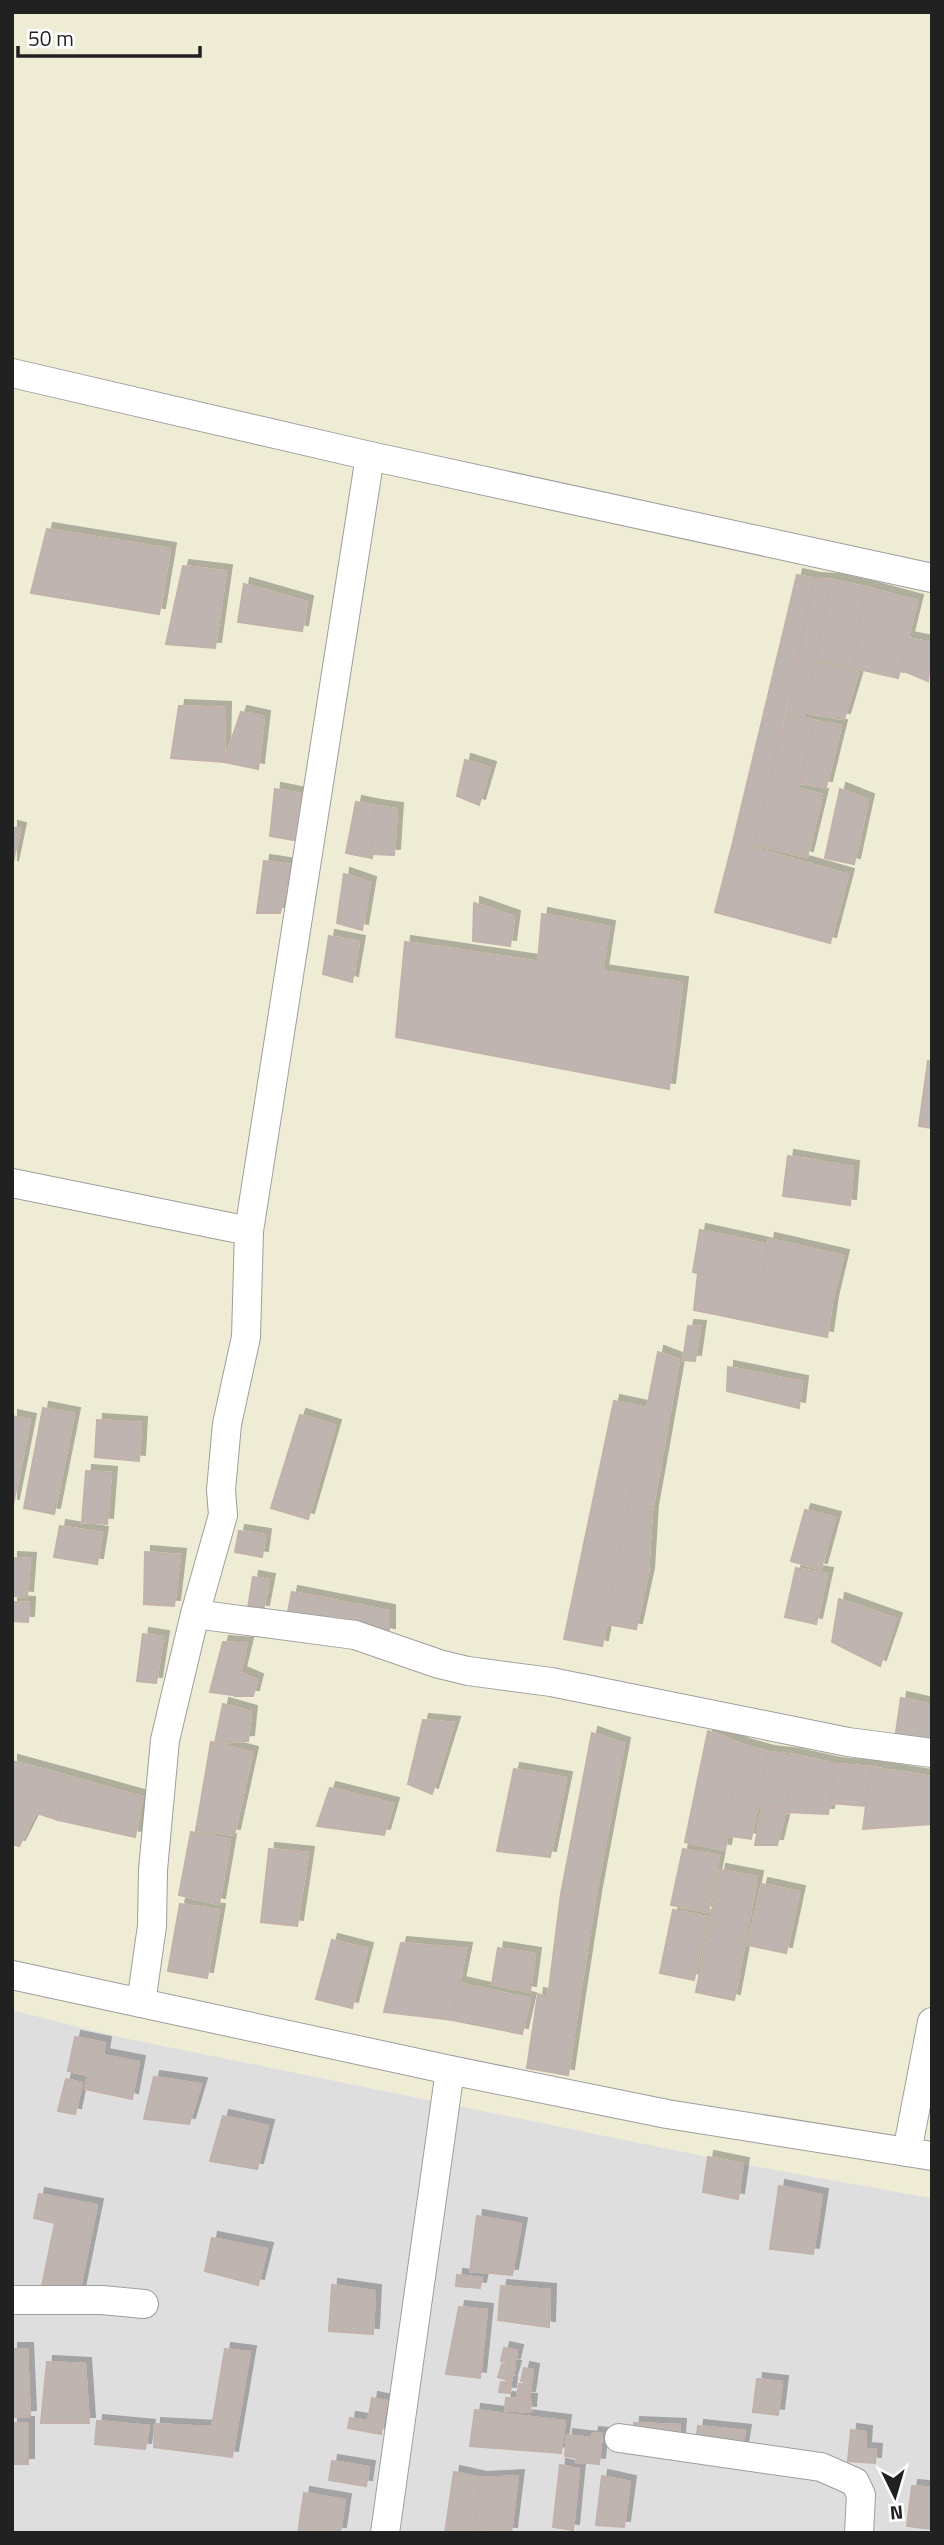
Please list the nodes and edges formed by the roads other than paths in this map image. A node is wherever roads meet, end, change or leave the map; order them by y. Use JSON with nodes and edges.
{"nodes":[{"id":1,"x":12,"y":373,"type":"edge"},
{"id":2,"x":370,"y":456,"type":"junction"},
{"id":3,"x":932,"y":578,"type":"edge"},
{"id":4,"x":12,"y":1183,"type":"edge"},
{"id":5,"x":249,"y":1231,"type":"junction"},
{"id":6,"x":195,"y":1614,"type":"junction"},
{"id":7,"x":932,"y":1753,"type":"edge"},
{"id":8,"x":12,"y":1975,"type":"edge"},
{"id":9,"x":141,"y":2003,"type":"junction"},
{"id":10,"x":932,"y":2022,"type":"edge"},
{"id":11,"x":450,"y":2070,"type":"junction"},
{"id":12,"x":919,"y":2154,"type":"edge"},
{"id":13,"x":12,"y":2300,"type":"edge"},
{"id":14,"x":144,"y":2304,"type":"dead end"},
{"id":15,"x":619,"y":2438,"type":"dead end"},
{"id":16,"x":385,"y":2533,"type":"edge"},
{"id":17,"x":859,"y":2533,"type":"edge"}],
"edges":[{"from":1,"to":2,"type":"street"},
{"from":2,"to":3,"type":"street"},
{"from":2,"to":5,"type":"street"},
{"from":4,"to":5,"type":"street"},
{"from":5,"to":6,"type":"street"},
{"from":6,"to":7,"type":"street"},
{"from":6,"to":9,"type":"street"},
{"from":8,"to":9,"type":"street"},
{"from":9,"to":11,"type":"street"},
{"from":10,"to":12,"type":"street"},
{"from":11,"to":12,"type":"street"},
{"from":11,"to":16,"type":"street"},
{"from":13,"to":14,"type":"street"},
{"from":15,"to":17,"type":"street"}]}
